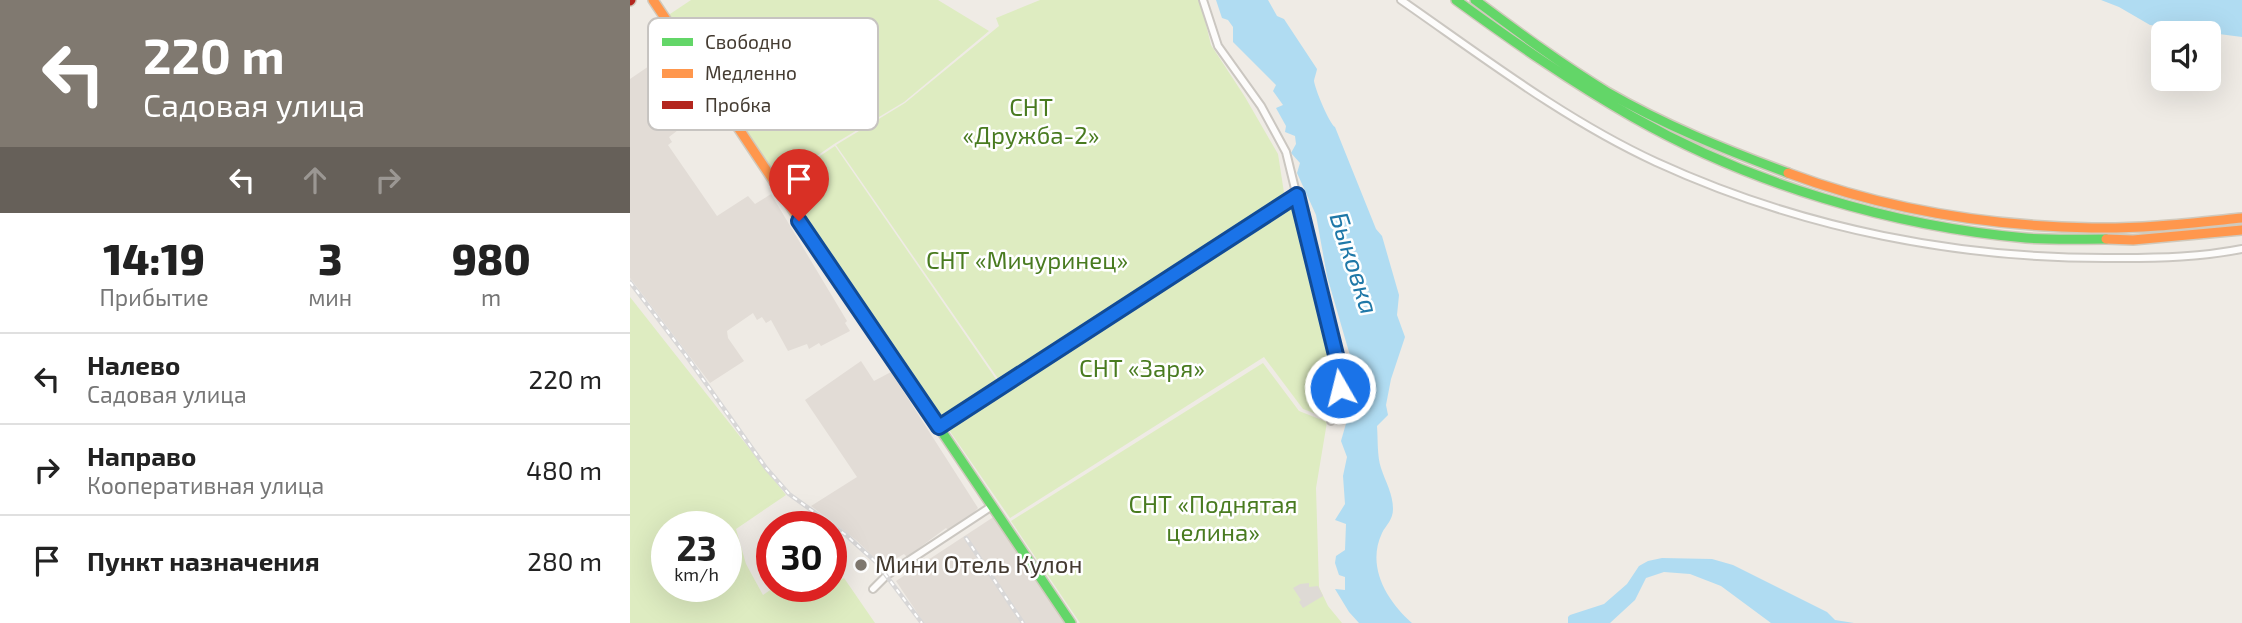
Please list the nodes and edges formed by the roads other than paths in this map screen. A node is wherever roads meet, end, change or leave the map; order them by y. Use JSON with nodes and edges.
{"nodes":[{"id":1,"x":653,"y":0,"type":"edge"},
{"id":2,"x":662,"y":0,"type":"edge"},
{"id":3,"x":1203,"y":0,"type":"edge"},
{"id":4,"x":1401,"y":0,"type":"edge"},
{"id":5,"x":1456,"y":0,"type":"edge"},
{"id":6,"x":1475,"y":0,"type":"edge"},
{"id":7,"x":666,"y":18,"type":"edge"},
{"id":8,"x":666,"y":18,"type":"edge"},
{"id":9,"x":739,"y":130,"type":"edge"},
{"id":10,"x":1297,"y":195,"type":"junction"},
{"id":11,"x":2242,"y":218,"type":"edge"},
{"id":12,"x":2242,"y":230,"type":"edge"},
{"id":13,"x":2242,"y":249,"type":"edge"},
{"id":14,"x":1331,"y":421,"type":"dead end"},
{"id":15,"x":939,"y":427,"type":"junction"},
{"id":16,"x":992,"y":506,"type":"junction"},
{"id":17,"x":873,"y":589,"type":"dead end"},
{"id":18,"x":1071,"y":623,"type":"edge"}],
"edges":[{"from":1,"to":7,"type":"main road"},
{"from":2,"to":8,"type":"main road"},
{"from":3,"to":10,"type":"street"},
{"from":4,"to":13,"type":"street"},
{"from":5,"to":12,"type":"main road"},
{"from":6,"to":11,"type":"main road"},
{"from":9,"to":15,"type":"main road"},
{"from":10,"to":14,"type":"street"},
{"from":10,"to":15,"type":"street"},
{"from":15,"to":16,"type":"main road"},
{"from":16,"to":17,"type":"street"},
{"from":16,"to":18,"type":"main road"}]}
